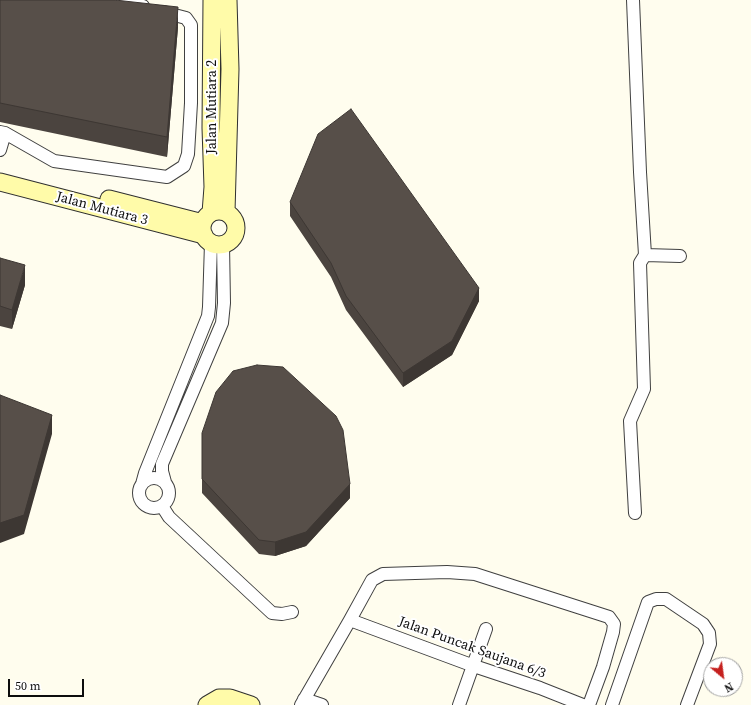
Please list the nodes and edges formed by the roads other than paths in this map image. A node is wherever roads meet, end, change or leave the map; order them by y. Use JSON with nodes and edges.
{"nodes":[{"id":1,"x":123,"y":0,"type":"edge"},
{"id":2,"x":212,"y":0,"type":"edge"},
{"id":3,"x":228,"y":0,"type":"edge"},
{"id":4,"x":633,"y":0,"type":"edge"},
{"id":5,"x":2,"y":133,"type":"edge"},
{"id":6,"x":0,"y":150,"type":"edge"},
{"id":7,"x":0,"y":171,"type":"edge"},
{"id":8,"x":0,"y":182,"type":"edge"},
{"id":9,"x":213,"y":228,"type":"junction"},
{"id":10,"x":645,"y":255,"type":"junction"},
{"id":11,"x":680,"y":256,"type":"dead end"},
{"id":12,"x":164,"y":482,"type":"junction"},
{"id":13,"x":142,"y":484,"type":"junction"},
{"id":14,"x":162,"y":506,"type":"junction"},
{"id":15,"x":635,"y":513,"type":"dead end"},
{"id":16,"x":292,"y":612,"type":"dead end"},
{"id":17,"x":350,"y":620,"type":"junction"},
{"id":18,"x":486,"y":629,"type":"dead end"},
{"id":19,"x":474,"y":666,"type":"junction"},
{"id":20,"x":302,"y":702,"type":"edge"},
{"id":21,"x":207,"y":705,"type":"edge"},
{"id":22,"x":251,"y":705,"type":"edge"},
{"id":23,"x":322,"y":705,"type":"edge"},
{"id":24,"x":459,"y":705,"type":"edge"},
{"id":25,"x":582,"y":705,"type":"edge"},
{"id":26,"x":589,"y":705,"type":"edge"},
{"id":27,"x":612,"y":705,"type":"edge"},
{"id":28,"x":687,"y":705,"type":"edge"}],
"edges":[{"from":1,"to":5,"type":"street"},
{"from":2,"to":9,"type":"street","name":"Jalan Mutiara 2"},
{"from":3,"to":9,"type":"street","name":"Jalan Mutiara 2"},
{"from":4,"to":10,"type":"street"},
{"from":5,"to":6,"type":"street"},
{"from":7,"to":9,"type":"street","name":"Jalan Mutiara 3"},
{"from":8,"to":9,"type":"street","name":"Jalan Mutiara 3"},
{"from":9,"to":12,"type":"street"},
{"from":9,"to":13,"type":"street"},
{"from":10,"to":11,"type":"street"},
{"from":10,"to":15,"type":"street"},
{"from":12,"to":13,"type":"street"},
{"from":12,"to":14,"type":"street"},
{"from":13,"to":14,"type":"street"},
{"from":14,"to":16,"type":"street"},
{"from":17,"to":19,"type":"street","name":"Jalan Puncak Saujana 6/3"},
{"from":17,"to":20,"type":"street"},
{"from":17,"to":26,"type":"street"},
{"from":18,"to":19,"type":"street"},
{"from":19,"to":24,"type":"street"},
{"from":19,"to":25,"type":"street","name":"Jalan Puncak Saujana 6/3"},
{"from":20,"to":23,"type":"street"},
{"from":21,"to":22,"type":"street"},
{"from":27,"to":28,"type":"street"}]}
